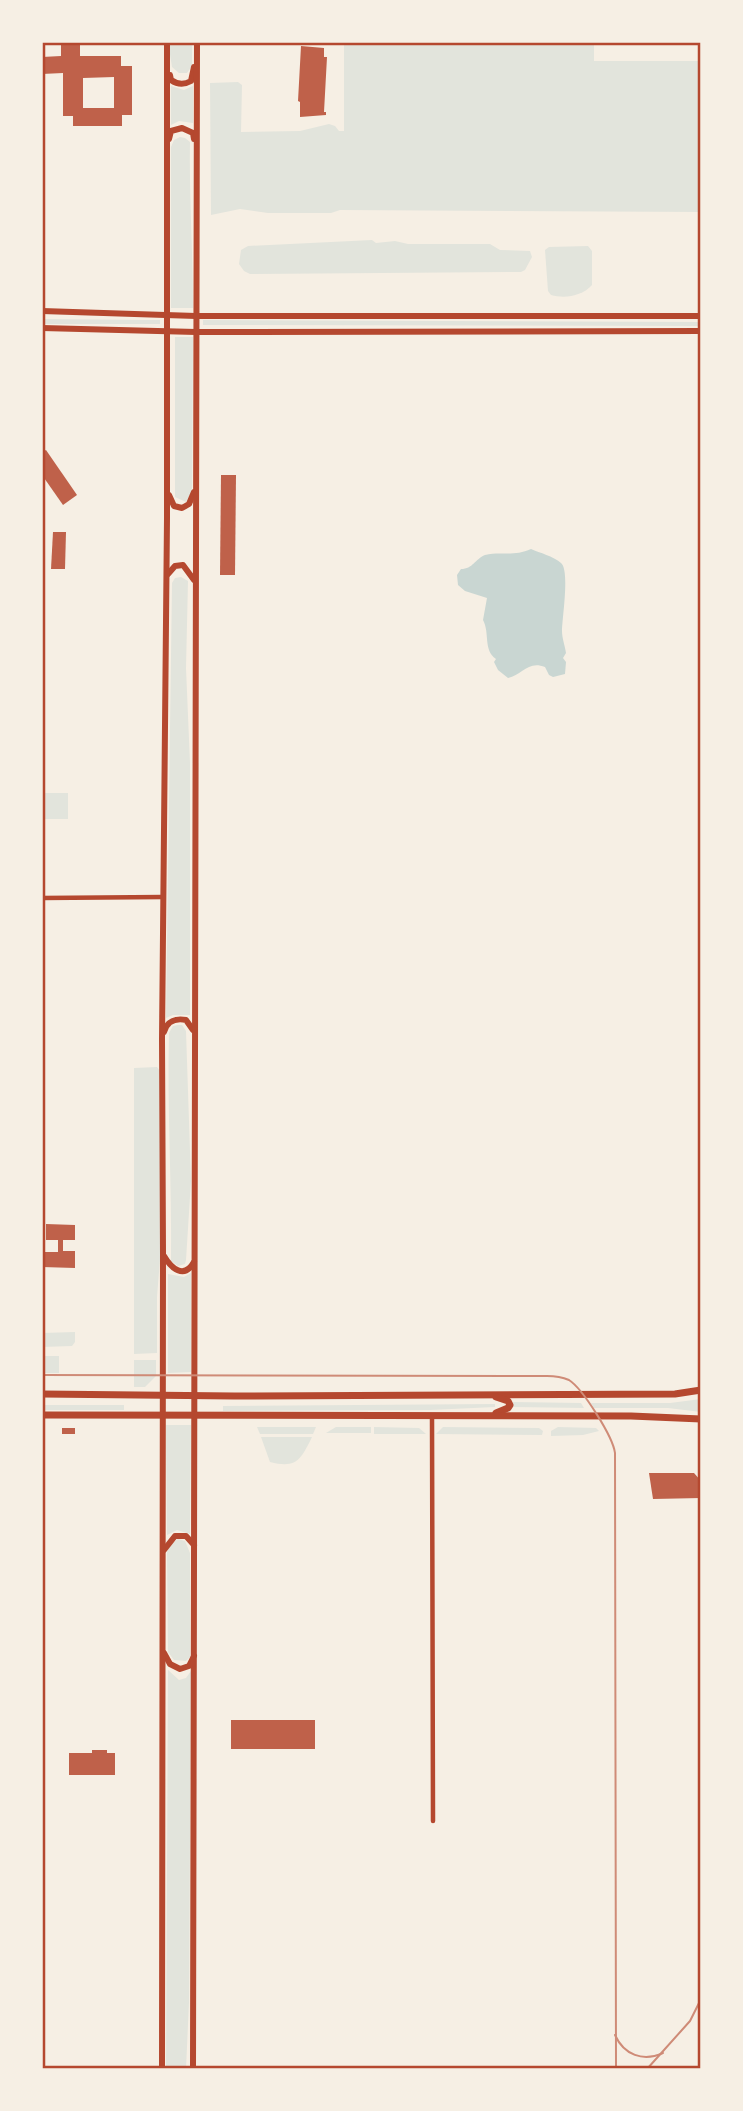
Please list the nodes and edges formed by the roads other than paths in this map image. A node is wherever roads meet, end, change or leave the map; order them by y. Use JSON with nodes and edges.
{"nodes":[{"id":1,"x":167,"y":42,"type":"edge"},
{"id":2,"x":197,"y":42,"type":"edge"},
{"id":3,"x":167,"y":56,"type":"junction"},
{"id":4,"x":197,"y":56,"type":"junction"},
{"id":5,"x":167,"y":148,"type":"junction"},
{"id":6,"x":197,"y":148,"type":"junction"},
{"id":7,"x":42,"y":312,"type":"edge"},
{"id":8,"x":167,"y":315,"type":"junction"},
{"id":9,"x":196,"y":316,"type":"junction"},
{"id":10,"x":657,"y":316,"type":"junction"},
{"id":11,"x":701,"y":316,"type":"edge"},
{"id":12,"x":42,"y":328,"type":"edge"},
{"id":13,"x":657,"y":330,"type":"junction"},
{"id":14,"x":167,"y":331,"type":"junction"},
{"id":15,"x":701,"y":331,"type":"edge"},
{"id":16,"x":196,"y":332,"type":"junction"},
{"id":17,"x":167,"y":487,"type":"junction"},
{"id":18,"x":196,"y":487,"type":"junction"},
{"id":19,"x":195,"y":582,"type":"junction"},
{"id":20,"x":166,"y":589,"type":"junction"},
{"id":21,"x":163,"y":897,"type":"junction"},
{"id":22,"x":42,"y":898,"type":"edge"},
{"id":23,"x":195,"y":1035,"type":"junction"},
{"id":24,"x":162,"y":1039,"type":"junction"},
{"id":25,"x":163,"y":1254,"type":"junction"},
{"id":26,"x":195,"y":1258,"type":"junction"},
{"id":27,"x":701,"y":1390,"type":"edge"},
{"id":28,"x":42,"y":1394,"type":"edge"},
{"id":29,"x":163,"y":1395,"type":"junction"},
{"id":30,"x":489,"y":1395,"type":"junction"},
{"id":31,"x":196,"y":1396,"type":"junction"},
{"id":32,"x":42,"y":1415,"type":"edge"},
{"id":33,"x":162,"y":1415,"type":"junction"},
{"id":34,"x":196,"y":1415,"type":"junction"},
{"id":35,"x":432,"y":1415,"type":"junction"},
{"id":36,"x":488,"y":1415,"type":"junction"},
{"id":37,"x":701,"y":1419,"type":"edge"},
{"id":38,"x":195,"y":1546,"type":"junction"},
{"id":39,"x":163,"y":1550,"type":"junction"},
{"id":40,"x":195,"y":1648,"type":"junction"},
{"id":41,"x":163,"y":1651,"type":"junction"},
{"id":42,"x":433,"y":1821,"type":"dead end"},
{"id":43,"x":162,"y":2069,"type":"edge"},
{"id":44,"x":193,"y":2069,"type":"edge"}],
"edges":[{"from":1,"to":3,"type":"street"},
{"from":2,"to":4,"type":"street"},
{"from":3,"to":4,"type":"street"},
{"from":3,"to":5,"type":"street"},
{"from":4,"to":6,"type":"street"},
{"from":5,"to":6,"type":"street"},
{"from":5,"to":8,"type":"street"},
{"from":6,"to":9,"type":"street"},
{"from":7,"to":8,"type":"street"},
{"from":8,"to":9,"type":"street"},
{"from":8,"to":14,"type":"street"},
{"from":9,"to":10,"type":"street"},
{"from":9,"to":16,"type":"street"},
{"from":10,"to":11,"type":"street"},
{"from":10,"to":13,"type":"street"},
{"from":12,"to":14,"type":"street"},
{"from":13,"to":15,"type":"street"},
{"from":13,"to":16,"type":"street"},
{"from":14,"to":16,"type":"street"},
{"from":14,"to":17,"type":"street"},
{"from":16,"to":18,"type":"street"},
{"from":17,"to":18,"type":"street"},
{"from":17,"to":20,"type":"street"},
{"from":18,"to":19,"type":"street"},
{"from":19,"to":20,"type":"street"},
{"from":19,"to":23,"type":"street"},
{"from":20,"to":21,"type":"street"},
{"from":21,"to":22,"type":"street"},
{"from":21,"to":24,"type":"street"},
{"from":23,"to":24,"type":"street"},
{"from":23,"to":26,"type":"street"},
{"from":24,"to":25,"type":"street"},
{"from":25,"to":26,"type":"street"},
{"from":25,"to":29,"type":"street"},
{"from":26,"to":31,"type":"street"},
{"from":27,"to":30,"type":"main road"},
{"from":28,"to":29,"type":"main road"},
{"from":29,"to":31,"type":"main road"},
{"from":29,"to":33,"type":"street"},
{"from":30,"to":31,"type":"main road"},
{"from":30,"to":36,"type":"main road"},
{"from":31,"to":34,"type":"street"},
{"from":32,"to":33,"type":"main road"},
{"from":33,"to":34,"type":"main road"},
{"from":33,"to":39,"type":"street"},
{"from":34,"to":35,"type":"main road"},
{"from":34,"to":38,"type":"street"},
{"from":35,"to":36,"type":"main road"},
{"from":35,"to":42,"type":"street"},
{"from":36,"to":37,"type":"main road"},
{"from":38,"to":39,"type":"street"},
{"from":38,"to":40,"type":"street"},
{"from":39,"to":41,"type":"street"},
{"from":40,"to":41,"type":"street"},
{"from":40,"to":44,"type":"street"},
{"from":41,"to":43,"type":"street"}]}
